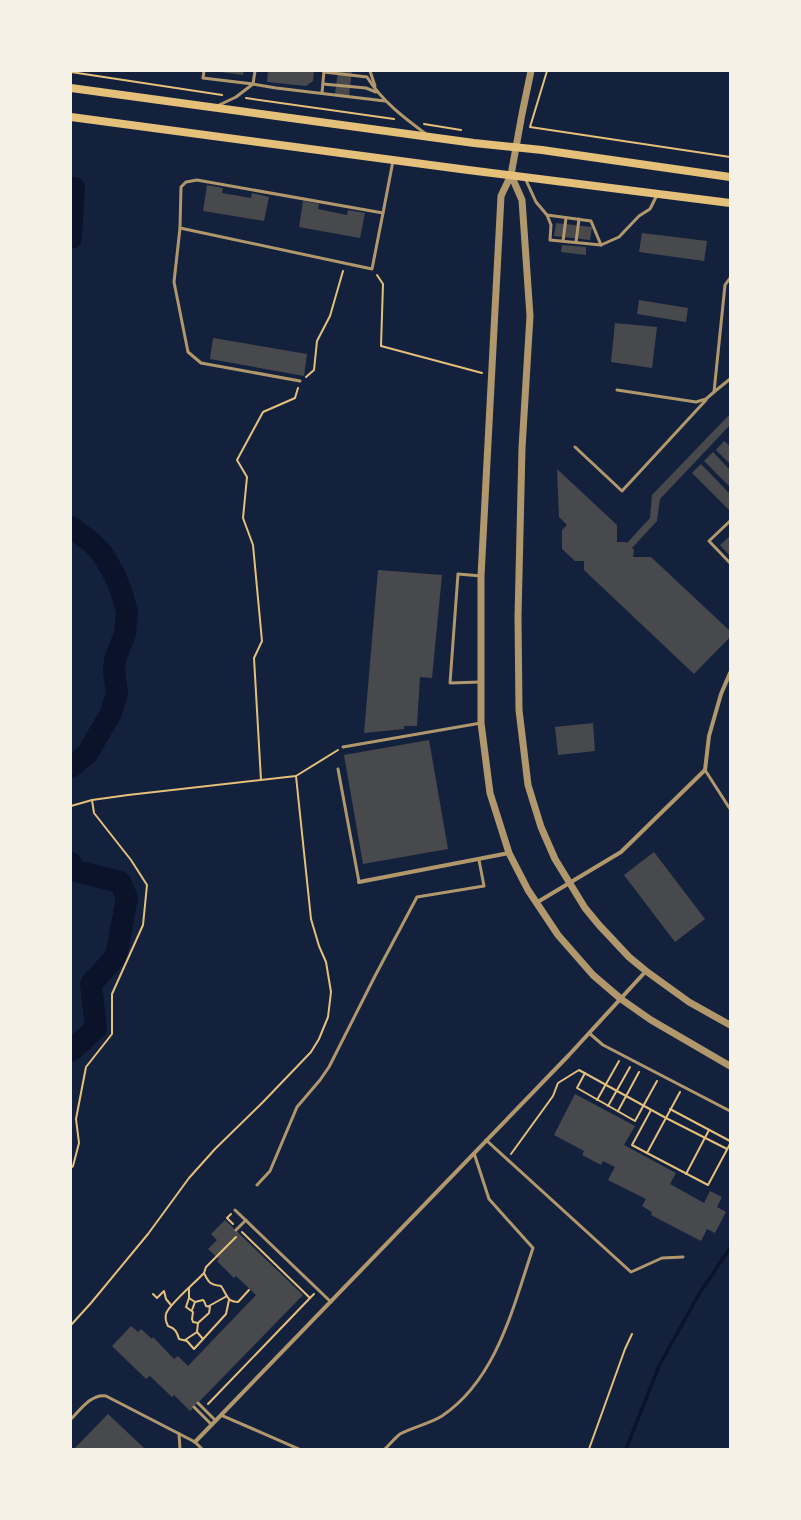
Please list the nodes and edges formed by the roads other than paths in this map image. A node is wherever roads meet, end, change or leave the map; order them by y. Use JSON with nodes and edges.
{"nodes":[{"id":1,"x":204,"y":71,"type":"edge"},
{"id":2,"x":255,"y":71,"type":"edge"},
{"id":3,"x":324,"y":71,"type":"edge"},
{"id":4,"x":371,"y":71,"type":"edge"},
{"id":5,"x":531,"y":71,"type":"edge"},
{"id":6,"x":277,"y":83,"type":"dead end"},
{"id":7,"x":253,"y":84,"type":"junction"},
{"id":8,"x":322,"y":84,"type":"junction"},
{"id":9,"x":71,"y":88,"type":"edge"},
{"id":10,"x":276,"y":88,"type":"junction"},
{"id":11,"x":376,"y":92,"type":"junction"},
{"id":12,"x":322,"y":93,"type":"junction"},
{"id":13,"x":385,"y":101,"type":"junction"},
{"id":14,"x":213,"y":108,"type":"junction"},
{"id":15,"x":71,"y":117,"type":"edge"},
{"id":16,"x":430,"y":138,"type":"junction"},
{"id":17,"x":515,"y":147,"type":"junction"},
{"id":18,"x":393,"y":160,"type":"junction"},
{"id":19,"x":511,"y":174,"type":"junction"},
{"id":20,"x":525,"y":177,"type":"junction"},
{"id":21,"x":730,"y":177,"type":"edge"},
{"id":22,"x":658,"y":193,"type":"junction"},
{"id":23,"x":730,"y":203,"type":"edge"},
{"id":24,"x":382,"y":213,"type":"junction"},
{"id":25,"x":547,"y":215,"type":"junction"},
{"id":26,"x":566,"y":218,"type":"junction"},
{"id":27,"x":579,"y":219,"type":"junction"},
{"id":28,"x":180,"y":228,"type":"junction"},
{"id":29,"x":563,"y":240,"type":"junction"},
{"id":30,"x":576,"y":242,"type":"junction"},
{"id":31,"x":601,"y":245,"type":"junction"},
{"id":32,"x":730,"y":278,"type":"edge"},
{"id":33,"x":730,"y":379,"type":"edge"},
{"id":34,"x":300,"y":381,"type":"road end"},
{"id":35,"x":617,"y":390,"type":"dead end"},
{"id":36,"x":714,"y":392,"type":"junction"},
{"id":37,"x":706,"y":399,"type":"junction"},
{"id":38,"x":575,"y":447,"type":"dead end"},
{"id":39,"x":730,"y":521,"type":"edge"},
{"id":40,"x":730,"y":563,"type":"edge"},
{"id":41,"x":480,"y":576,"type":"junction"},
{"id":42,"x":730,"y":673,"type":"edge"},
{"id":43,"x":480,"y":682,"type":"junction"},
{"id":44,"x":481,"y":723,"type":"junction"},
{"id":45,"x":343,"y":747,"type":"road end"},
{"id":46,"x":338,"y":769,"type":"dead end"},
{"id":47,"x":705,"y":770,"type":"junction"},
{"id":48,"x":730,"y":809,"type":"edge"},
{"id":49,"x":509,"y":853,"type":"junction"},
{"id":50,"x":479,"y":860,"type":"junction"},
{"id":51,"x":359,"y":882,"type":"joint"},
{"id":52,"x":568,"y":883,"type":"junction"},
{"id":53,"x":535,"y":903,"type":"junction"},
{"id":54,"x":646,"y":971,"type":"junction"},
{"id":55,"x":620,"y":999,"type":"junction"},
{"id":56,"x":730,"y":1025,"type":"edge"},
{"id":57,"x":589,"y":1033,"type":"junction"},
{"id":58,"x":730,"y":1066,"type":"edge"},
{"id":59,"x":730,"y":1111,"type":"edge"},
{"id":60,"x":486,"y":1140,"type":"junction"},
{"id":61,"x":474,"y":1153,"type":"junction"},
{"id":62,"x":257,"y":1185,"type":"dead end"},
{"id":63,"x":235,"y":1210,"type":"road end"},
{"id":64,"x":246,"y":1220,"type":"junction"},
{"id":65,"x":237,"y":1229,"type":"road end"},
{"id":66,"x":682,"y":1257,"type":"dead end"},
{"id":67,"x":330,"y":1302,"type":"junction"},
{"id":68,"x":198,"y":1403,"type":"dead end"},
{"id":69,"x":194,"y":1408,"type":"dead end"},
{"id":70,"x":221,"y":1415,"type":"junction"},
{"id":71,"x":71,"y":1419,"type":"edge"},
{"id":72,"x":216,"y":1421,"type":"junction"},
{"id":73,"x":212,"y":1425,"type":"junction"},
{"id":74,"x":179,"y":1434,"type":"junction"},
{"id":75,"x":195,"y":1442,"type":"junction"},
{"id":76,"x":180,"y":1449,"type":"edge"},
{"id":77,"x":202,"y":1449,"type":"edge"},
{"id":78,"x":299,"y":1449,"type":"edge"},
{"id":79,"x":385,"y":1449,"type":"edge"}],
"edges":[{"from":1,"to":7,"type":"lane"},
{"from":2,"to":7,"type":"lane"},
{"from":3,"to":8,"type":"lane"},
{"from":3,"to":11,"type":"lane"},
{"from":4,"to":11,"type":"lane"},
{"from":5,"to":17,"type":"street"},
{"from":6,"to":10,"type":"lane"},
{"from":7,"to":10,"type":"lane"},
{"from":7,"to":14,"type":"lane"},
{"from":8,"to":11,"type":"lane"},
{"from":8,"to":12,"type":"lane"},
{"from":9,"to":14,"type":"main road"},
{"from":10,"to":12,"type":"lane"},
{"from":11,"to":13,"type":"lane"},
{"from":12,"to":13,"type":"lane"},
{"from":13,"to":16,"type":"lane"},
{"from":14,"to":16,"type":"main road"},
{"from":15,"to":18,"type":"main road"},
{"from":16,"to":17,"type":"main road"},
{"from":17,"to":19,"type":"street"},
{"from":17,"to":21,"type":"main road"},
{"from":18,"to":19,"type":"main road"},
{"from":18,"to":24,"type":"lane"},
{"from":19,"to":20,"type":"main road"},
{"from":19,"to":41,"type":"street"},
{"from":19,"to":52,"type":"street"},
{"from":20,"to":22,"type":"main road"},
{"from":20,"to":25,"type":"lane"},
{"from":22,"to":23,"type":"main road"},
{"from":22,"to":31,"type":"lane"},
{"from":24,"to":28,"type":"lane"},
{"from":24,"to":28,"type":"lane"},
{"from":25,"to":26,"type":"lane"},
{"from":25,"to":29,"type":"lane"},
{"from":26,"to":27,"type":"lane"},
{"from":26,"to":29,"type":"lane"},
{"from":27,"to":30,"type":"lane"},
{"from":27,"to":31,"type":"lane"},
{"from":28,"to":34,"type":"lane"},
{"from":29,"to":30,"type":"lane"},
{"from":30,"to":31,"type":"lane"},
{"from":32,"to":36,"type":"lane"},
{"from":33,"to":36,"type":"lane"},
{"from":35,"to":37,"type":"lane"},
{"from":36,"to":37,"type":"lane"},
{"from":37,"to":38,"type":"lane"},
{"from":39,"to":40,"type":"lane"},
{"from":41,"to":43,"type":"street"},
{"from":41,"to":43,"type":"lane"},
{"from":42,"to":47,"type":"street"},
{"from":43,"to":44,"type":"street"},
{"from":44,"to":45,"type":"lane"},
{"from":44,"to":49,"type":"street"},
{"from":46,"to":51,"type":"lane"},
{"from":47,"to":48,"type":"lane"},
{"from":47,"to":52,"type":"street"},
{"from":49,"to":50,"type":"street"},
{"from":49,"to":53,"type":"street"},
{"from":50,"to":51,"type":"street"},
{"from":50,"to":62,"type":"lane"},
{"from":52,"to":53,"type":"street"},
{"from":52,"to":54,"type":"street"},
{"from":53,"to":55,"type":"street"},
{"from":54,"to":55,"type":"street"},
{"from":54,"to":56,"type":"street"},
{"from":55,"to":57,"type":"street"},
{"from":55,"to":58,"type":"street"},
{"from":57,"to":59,"type":"lane"},
{"from":57,"to":60,"type":"street"},
{"from":60,"to":61,"type":"street"},
{"from":60,"to":66,"type":"lane"},
{"from":61,"to":67,"type":"street"},
{"from":61,"to":79,"type":"lane"},
{"from":63,"to":64,"type":"lane"},
{"from":64,"to":65,"type":"lane"},
{"from":64,"to":67,"type":"lane"},
{"from":67,"to":70,"type":"street"},
{"from":68,"to":72,"type":"lane"},
{"from":69,"to":73,"type":"lane"},
{"from":70,"to":72,"type":"street"},
{"from":70,"to":78,"type":"lane"},
{"from":71,"to":74,"type":"lane"},
{"from":72,"to":73,"type":"street"},
{"from":73,"to":75,"type":"street"},
{"from":74,"to":75,"type":"lane"},
{"from":74,"to":76,"type":"lane"},
{"from":75,"to":77,"type":"lane"}]}
